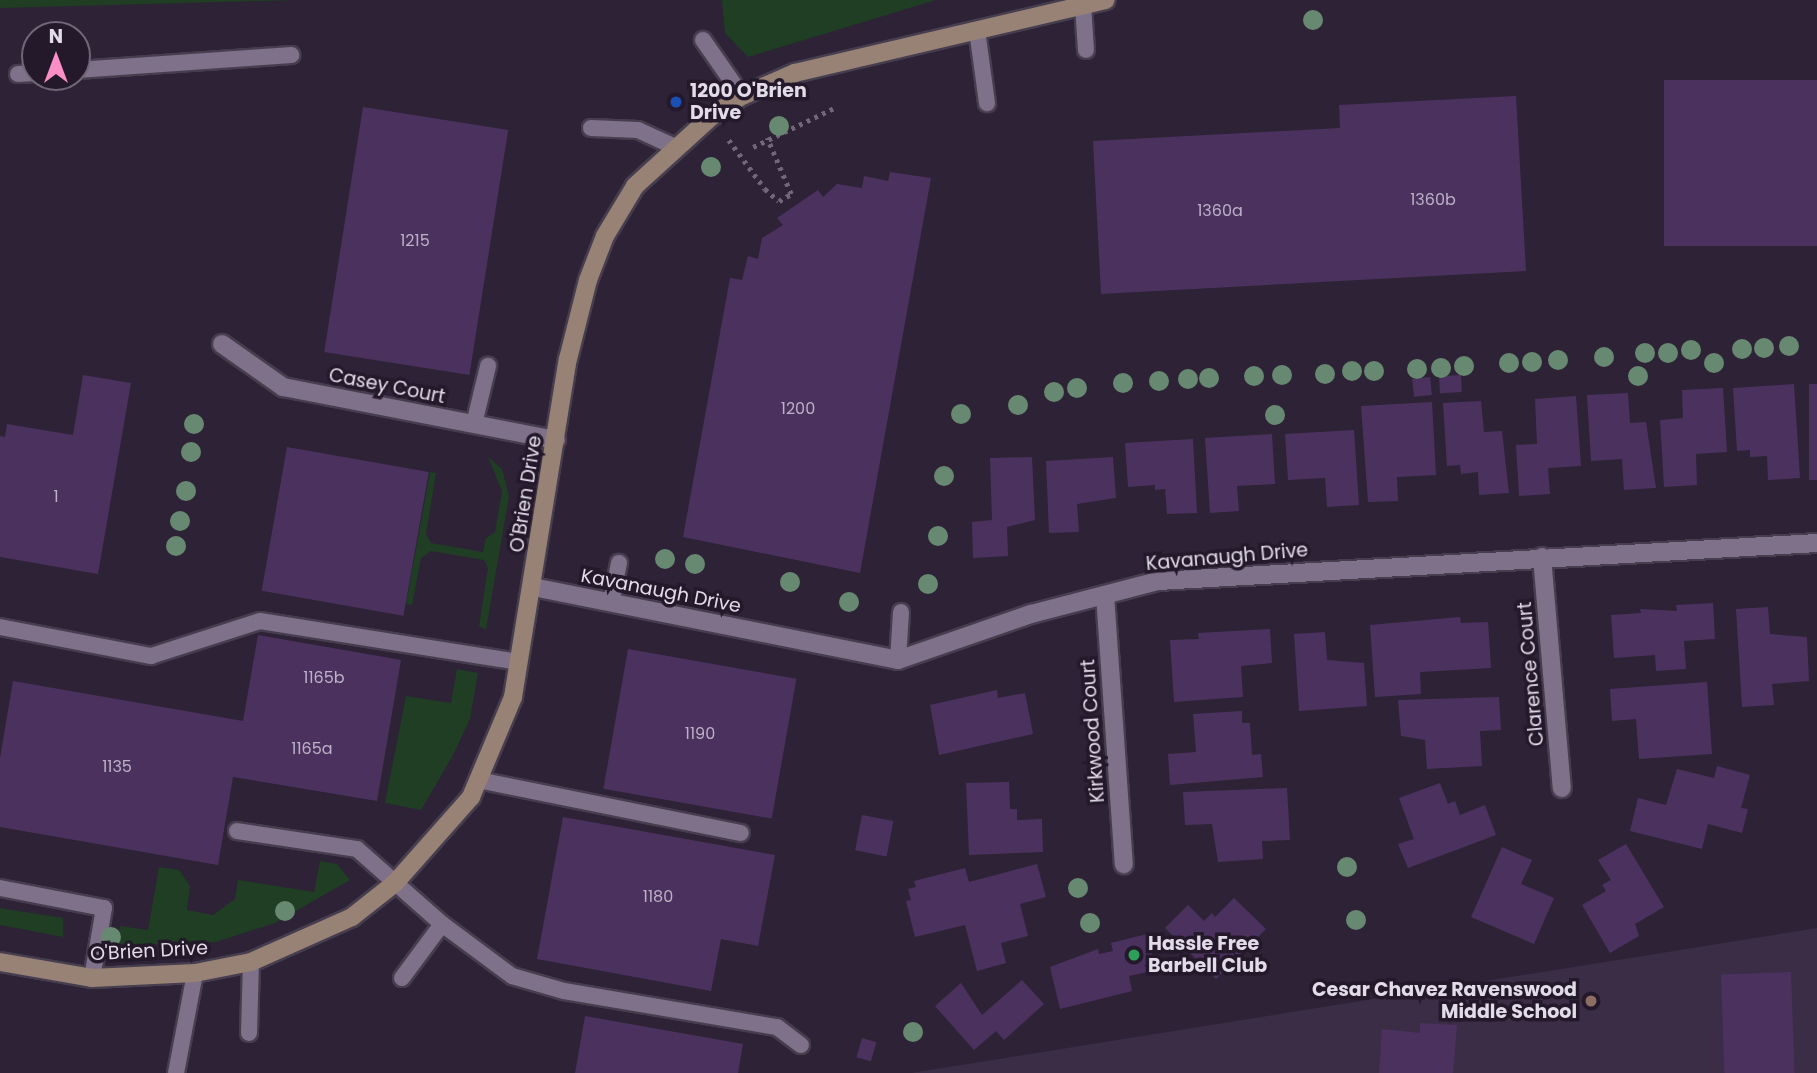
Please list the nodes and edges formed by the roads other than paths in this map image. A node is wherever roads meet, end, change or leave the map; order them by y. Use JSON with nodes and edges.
{"nodes":[{"id":1,"x":1106,"y":0,"type":"edge"},
{"id":2,"x":1083,"y":5,"type":"junction"},
{"id":3,"x":977,"y":30,"type":"junction"},
{"id":4,"x":703,"y":40,"type":"dead end"},
{"id":5,"x":1086,"y":50,"type":"dead end"},
{"id":6,"x":291,"y":55,"type":"dead end"},
{"id":7,"x":91,"y":69,"type":"edge"},
{"id":8,"x":18,"y":74,"type":"dead end"},
{"id":9,"x":21,"y":74,"type":"edge"},
{"id":10,"x":742,"y":96,"type":"junction"},
{"id":11,"x":987,"y":103,"type":"dead end"},
{"id":12,"x":591,"y":128,"type":"dead end"},
{"id":13,"x":675,"y":147,"type":"junction"},
{"id":14,"x":222,"y":344,"type":"dead end"},
{"id":15,"x":488,"y":366,"type":"dead end"},
{"id":16,"x":474,"y":424,"type":"junction"},
{"id":17,"x":556,"y":440,"type":"junction"},
{"id":18,"x":1817,"y":543,"type":"edge"},
{"id":19,"x":1542,"y":556,"type":"junction"},
{"id":20,"x":619,"y":564,"type":"dead end"},
{"id":21,"x":533,"y":587,"type":"junction"},
{"id":22,"x":1105,"y":595,"type":"junction"},
{"id":23,"x":611,"y":603,"type":"junction"},
{"id":24,"x":901,"y":612,"type":"dead end"},
{"id":25,"x":0,"y":628,"type":"edge"},
{"id":26,"x":898,"y":660,"type":"junction"},
{"id":27,"x":520,"y":662,"type":"junction"},
{"id":28,"x":478,"y":780,"type":"junction"},
{"id":29,"x":1562,"y":788,"type":"dead end"},
{"id":30,"x":237,"y":831,"type":"dead end"},
{"id":31,"x":741,"y":833,"type":"dead end"},
{"id":32,"x":1124,"y":864,"type":"dead end"},
{"id":33,"x":395,"y":883,"type":"junction"},
{"id":34,"x":0,"y":888,"type":"edge"},
{"id":35,"x":442,"y":924,"type":"junction"},
{"id":36,"x":0,"y":962,"type":"edge"},
{"id":37,"x":251,"y":962,"type":"junction"},
{"id":38,"x":195,"y":973,"type":"junction"},
{"id":39,"x":92,"y":978,"type":"junction"},
{"id":40,"x":402,"y":978,"type":"dead end"},
{"id":41,"x":249,"y":1033,"type":"dead end"},
{"id":42,"x":801,"y":1045,"type":"dead end"},
{"id":43,"x":176,"y":1073,"type":"edge"}],
"edges":[{"from":1,"to":2,"type":"street","name":"O'Brien Drive"},
{"from":2,"to":3,"type":"street","name":"O'Brien Drive"},
{"from":2,"to":5,"type":"lane"},
{"from":3,"to":10,"type":"street","name":"O'Brien Drive"},
{"from":3,"to":11,"type":"lane"},
{"from":4,"to":10,"type":"lane"},
{"from":6,"to":7,"type":"lane"},
{"from":8,"to":9,"type":"lane"},
{"from":10,"to":13,"type":"street","name":"O'Brien Drive"},
{"from":12,"to":13,"type":"lane"},
{"from":13,"to":17,"type":"street","name":"O'Brien Drive"},
{"from":14,"to":16,"type":"street","name":"Casey Court"},
{"from":15,"to":16,"type":"lane"},
{"from":16,"to":17,"type":"street","name":"Casey Court"},
{"from":17,"to":21,"type":"street","name":"O'Brien Drive"},
{"from":18,"to":19,"type":"street","name":"Kavanaugh Drive"},
{"from":19,"to":22,"type":"street","name":"Kavanaugh Drive"},
{"from":19,"to":29,"type":"street","name":"Clarence Court"},
{"from":20,"to":23,"type":"lane"},
{"from":21,"to":23,"type":"street","name":"Kavanaugh Drive"},
{"from":21,"to":27,"type":"street","name":"O'Brien Drive"},
{"from":22,"to":26,"type":"street","name":"Kavanaugh Drive"},
{"from":22,"to":32,"type":"street","name":"Kirkwood Court"},
{"from":23,"to":26,"type":"street","name":"Kavanaugh Drive"},
{"from":24,"to":26,"type":"lane"},
{"from":25,"to":27,"type":"lane"},
{"from":27,"to":28,"type":"street","name":"O'Brien Drive"},
{"from":28,"to":31,"type":"lane"},
{"from":28,"to":33,"type":"street","name":"O'Brien Drive"},
{"from":30,"to":33,"type":"lane"},
{"from":33,"to":35,"type":"lane"},
{"from":33,"to":37,"type":"street","name":"O'Brien Drive"},
{"from":34,"to":39,"type":"lane"},
{"from":35,"to":40,"type":"lane"},
{"from":35,"to":42,"type":"lane"},
{"from":36,"to":39,"type":"street","name":"O'Brien Drive"},
{"from":37,"to":38,"type":"street","name":"O'Brien Drive"},
{"from":37,"to":41,"type":"lane"},
{"from":38,"to":39,"type":"street","name":"O'Brien Drive"},
{"from":38,"to":43,"type":"lane"}]}
